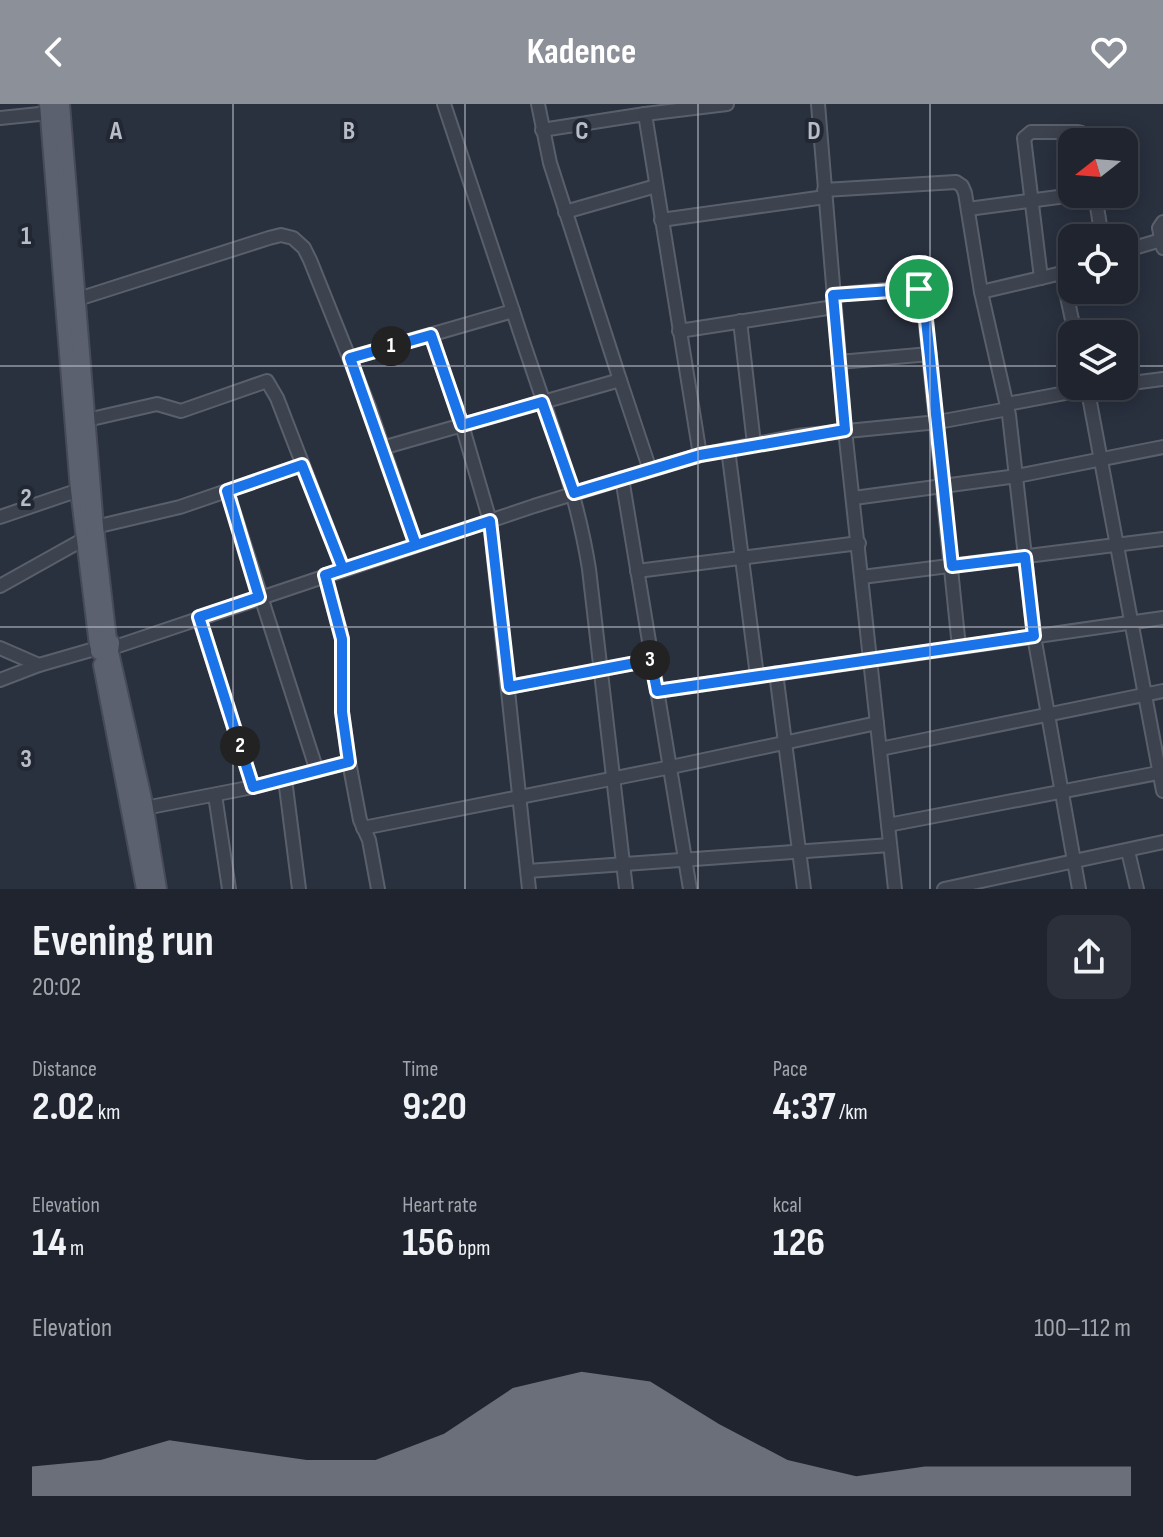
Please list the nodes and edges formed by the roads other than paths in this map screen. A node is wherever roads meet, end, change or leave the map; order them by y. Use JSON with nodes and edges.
{"nodes":[{"id":1,"x":444,"y":104,"type":"edge"},
{"id":2,"x":538,"y":104,"type":"edge"},
{"id":3,"x":727,"y":104,"type":"edge"},
{"id":4,"x":818,"y":104,"type":"edge"},
{"id":5,"x":53,"y":107,"type":"edge"},
{"id":6,"x":645,"y":114,"type":"junction"},
{"id":7,"x":0,"y":118,"type":"edge"},
{"id":8,"x":542,"y":130,"type":"junction"},
{"id":9,"x":1058,"y":132,"type":"edge"},
{"id":10,"x":656,"y":186,"type":"junction"},
{"id":11,"x":824,"y":193,"type":"junction"},
{"id":12,"x":1058,"y":198,"type":"edge"},
{"id":13,"x":1031,"y":202,"type":"junction"},
{"id":14,"x":968,"y":209,"type":"junction"},
{"id":15,"x":565,"y":212,"type":"junction"},
{"id":16,"x":661,"y":220,"type":"junction"},
{"id":17,"x":1163,"y":222,"type":"edge"},
{"id":18,"x":1162,"y":244,"type":"edge"},
{"id":19,"x":1138,"y":248,"type":"edge"},
{"id":20,"x":1058,"y":273,"type":"edge"},
{"id":21,"x":1041,"y":278,"type":"junction"},
{"id":22,"x":981,"y":292,"type":"junction"},
{"id":23,"x":75,"y":300,"type":"junction"},
{"id":24,"x":834,"y":301,"type":"junction"},
{"id":25,"x":513,"y":311,"type":"junction"},
{"id":26,"x":740,"y":321,"type":"junction"},
{"id":27,"x":679,"y":331,"type":"junction"},
{"id":28,"x":431,"y":335,"type":"junction"},
{"id":29,"x":930,"y":354,"type":"junction"},
{"id":30,"x":350,"y":358,"type":"junction"},
{"id":31,"x":839,"y":362,"type":"junction"},
{"id":32,"x":1163,"y":379,"type":"edge"},
{"id":33,"x":620,"y":380,"type":"junction"},
{"id":34,"x":1138,"y":382,"type":"edge"},
{"id":35,"x":1058,"y":394,"type":"edge"},
{"id":36,"x":1089,"y":400,"type":"edge"},
{"id":37,"x":542,"y":402,"type":"junction"},
{"id":38,"x":1007,"y":406,"type":"junction"},
{"id":39,"x":87,"y":420,"type":"junction"},
{"id":40,"x":938,"y":422,"type":"junction"},
{"id":41,"x":462,"y":425,"type":"junction"},
{"id":42,"x":845,"y":430,"type":"junction"},
{"id":43,"x":754,"y":444,"type":"junction"},
{"id":44,"x":1163,"y":447,"type":"edge"},
{"id":45,"x":382,"y":448,"type":"junction"},
{"id":46,"x":728,"y":449,"type":"junction"},
{"id":47,"x":700,"y":455,"type":"junction"},
{"id":48,"x":1101,"y":460,"type":"junction"},
{"id":49,"x":302,"y":465,"type":"junction"},
{"id":50,"x":650,"y":470,"type":"junction"},
{"id":51,"x":1017,"y":476,"type":"junction"},
{"id":52,"x":622,"y":478,"type":"junction"},
{"id":53,"x":944,"y":486,"type":"junction"},
{"id":54,"x":79,"y":490,"type":"junction"},
{"id":55,"x":227,"y":491,"type":"junction"},
{"id":56,"x":574,"y":493,"type":"junction"},
{"id":57,"x":854,"y":498,"type":"junction"},
{"id":58,"x":0,"y":517,"type":"edge"},
{"id":59,"x":490,"y":521,"type":"junction"},
{"id":60,"x":89,"y":533,"type":"junction"},
{"id":61,"x":1163,"y":539,"type":"edge"},
{"id":62,"x":859,"y":543,"type":"junction"},
{"id":63,"x":1117,"y":544,"type":"junction"},
{"id":64,"x":416,"y":545,"type":"junction"},
{"id":65,"x":1025,"y":557,"type":"junction"},
{"id":66,"x":742,"y":558,"type":"junction"},
{"id":67,"x":952,"y":566,"type":"junction"},
{"id":68,"x":343,"y":569,"type":"junction"},
{"id":69,"x":637,"y":571,"type":"junction"},
{"id":70,"x":325,"y":575,"type":"junction"},
{"id":71,"x":862,"y":577,"type":"junction"},
{"id":72,"x":0,"y":586,"type":"edge"},
{"id":73,"x":259,"y":597,"type":"junction"},
{"id":74,"x":199,"y":617,"type":"junction"},
{"id":75,"x":1163,"y":618,"type":"edge"},
{"id":76,"x":1132,"y":622,"type":"junction"},
{"id":77,"x":1034,"y":636,"type":"junction"},
{"id":78,"x":104,"y":647,"type":"junction"},
{"id":79,"x":959,"y":647,"type":"junction"},
{"id":80,"x":0,"y":648,"type":"edge"},
{"id":81,"x":871,"y":659,"type":"junction"},
{"id":82,"x":651,"y":660,"type":"junction"},
{"id":83,"x":39,"y":665,"type":"junction"},
{"id":84,"x":601,"y":669,"type":"junction"},
{"id":85,"x":776,"y":673,"type":"junction"},
{"id":86,"x":757,"y":676,"type":"junction"},
{"id":87,"x":0,"y":680,"type":"edge"},
{"id":88,"x":509,"y":687,"type":"junction"},
{"id":89,"x":657,"y":691,"type":"junction"},
{"id":90,"x":1163,"y":691,"type":"edge"},
{"id":91,"x":1145,"y":694,"type":"junction"},
{"id":92,"x":1047,"y":714,"type":"junction"},
{"id":93,"x":877,"y":723,"type":"junction"},
{"id":94,"x":785,"y":742,"type":"junction"},
{"id":95,"x":880,"y":749,"type":"junction"},
{"id":96,"x":349,"y":762,"type":"junction"},
{"id":97,"x":671,"y":767,"type":"junction"},
{"id":98,"x":317,"y":771,"type":"junction"},
{"id":99,"x":1161,"y":773,"type":"edge"},
{"id":100,"x":614,"y":778,"type":"junction"},
{"id":101,"x":285,"y":779,"type":"junction"},
{"id":102,"x":253,"y":787,"type":"junction"},
{"id":103,"x":1163,"y":791,"type":"edge"},
{"id":104,"x":1062,"y":793,"type":"junction"},
{"id":105,"x":215,"y":795,"type":"junction"},
{"id":106,"x":520,"y":797,"type":"junction"},
{"id":107,"x":145,"y":808,"type":"junction"},
{"id":108,"x":888,"y":825,"type":"junction"},
{"id":109,"x":363,"y":828,"type":"junction"},
{"id":110,"x":1163,"y":842,"type":"edge"},
{"id":111,"x":890,"y":845,"type":"junction"},
{"id":112,"x":1128,"y":851,"type":"junction"},
{"id":113,"x":798,"y":852,"type":"junction"},
{"id":114,"x":685,"y":859,"type":"junction"},
{"id":115,"x":1074,"y":863,"type":"junction"},
{"id":116,"x":623,"y":864,"type":"junction"},
{"id":117,"x":528,"y":871,"type":"junction"},
{"id":118,"x":145,"y":889,"type":"edge"},
{"id":119,"x":158,"y":889,"type":"edge"},
{"id":120,"x":229,"y":889,"type":"edge"},
{"id":121,"x":299,"y":889,"type":"edge"},
{"id":122,"x":378,"y":889,"type":"edge"},
{"id":123,"x":529,"y":889,"type":"edge"},
{"id":124,"x":626,"y":889,"type":"edge"},
{"id":125,"x":690,"y":889,"type":"edge"},
{"id":126,"x":804,"y":889,"type":"edge"},
{"id":127,"x":895,"y":889,"type":"edge"},
{"id":128,"x":944,"y":889,"type":"edge"},
{"id":129,"x":1079,"y":889,"type":"edge"},
{"id":130,"x":1137,"y":889,"type":"edge"}],
"edges":[{"from":1,"to":25,"type":"street"},
{"from":2,"to":8,"type":"street"},
{"from":3,"to":6,"type":"street"},
{"from":4,"to":11,"type":"street"},
{"from":5,"to":7,"type":"street"},
{"from":5,"to":23,"type":"main road"},
{"from":5,"to":54,"type":"main road"},
{"from":6,"to":8,"type":"street"},
{"from":6,"to":10,"type":"street"},
{"from":8,"to":15,"type":"street"},
{"from":9,"to":13,"type":"street"},
{"from":10,"to":15,"type":"street"},
{"from":10,"to":16,"type":"street"},
{"from":11,"to":14,"type":"street"},
{"from":11,"to":16,"type":"street"},
{"from":11,"to":24,"type":"street"},
{"from":12,"to":13,"type":"street"},
{"from":13,"to":14,"type":"street"},
{"from":13,"to":21,"type":"street"},
{"from":14,"to":22,"type":"street"},
{"from":15,"to":33,"type":"street"},
{"from":16,"to":27,"type":"street"},
{"from":17,"to":18,"type":"street"},
{"from":18,"to":19,"type":"street"},
{"from":20,"to":21,"type":"street"},
{"from":21,"to":22,"type":"street"},
{"from":22,"to":38,"type":"street"},
{"from":23,"to":30,"type":"street"},
{"from":23,"to":39,"type":"main road"},
{"from":24,"to":26,"type":"street"},
{"from":24,"to":29,"type":"street"},
{"from":24,"to":31,"type":"street"},
{"from":25,"to":28,"type":"street"},
{"from":25,"to":37,"type":"street"},
{"from":26,"to":27,"type":"street"},
{"from":26,"to":43,"type":"street"},
{"from":27,"to":47,"type":"street"},
{"from":28,"to":30,"type":"street"},
{"from":28,"to":41,"type":"street"},
{"from":29,"to":31,"type":"street"},
{"from":29,"to":40,"type":"street"},
{"from":30,"to":45,"type":"street"},
{"from":31,"to":42,"type":"street"},
{"from":32,"to":34,"type":"street"},
{"from":33,"to":37,"type":"street"},
{"from":33,"to":50,"type":"street"},
{"from":35,"to":38,"type":"street"},
{"from":36,"to":48,"type":"street"},
{"from":37,"to":41,"type":"street"},
{"from":37,"to":56,"type":"street"},
{"from":38,"to":40,"type":"street"},
{"from":38,"to":51,"type":"street"},
{"from":39,"to":49,"type":"street"},
{"from":39,"to":60,"type":"main road"},
{"from":40,"to":42,"type":"street"},
{"from":40,"to":53,"type":"street"},
{"from":41,"to":45,"type":"street"},
{"from":41,"to":59,"type":"street"},
{"from":42,"to":43,"type":"street"},
{"from":42,"to":57,"type":"street"},
{"from":43,"to":46,"type":"street"},
{"from":44,"to":48,"type":"street"},
{"from":45,"to":64,"type":"street"},
{"from":46,"to":47,"type":"street"},
{"from":46,"to":66,"type":"street"},
{"from":47,"to":50,"type":"street"},
{"from":48,"to":51,"type":"street"},
{"from":48,"to":63,"type":"street"},
{"from":49,"to":55,"type":"street"},
{"from":49,"to":68,"type":"street"},
{"from":50,"to":52,"type":"street"},
{"from":51,"to":53,"type":"street"},
{"from":51,"to":65,"type":"street"},
{"from":52,"to":56,"type":"street"},
{"from":52,"to":69,"type":"street"},
{"from":53,"to":57,"type":"street"},
{"from":53,"to":67,"type":"street"},
{"from":54,"to":58,"type":"street"},
{"from":54,"to":60,"type":"main road"},
{"from":55,"to":60,"type":"street"},
{"from":55,"to":73,"type":"street"},
{"from":56,"to":59,"type":"street"},
{"from":56,"to":84,"type":"street"},
{"from":57,"to":62,"type":"street"},
{"from":59,"to":64,"type":"street"},
{"from":59,"to":88,"type":"street"},
{"from":60,"to":72,"type":"street"},
{"from":60,"to":78,"type":"main road"},
{"from":61,"to":63,"type":"street"},
{"from":62,"to":66,"type":"street"},
{"from":62,"to":71,"type":"street"},
{"from":63,"to":65,"type":"street"},
{"from":63,"to":76,"type":"street"},
{"from":64,"to":68,"type":"street"},
{"from":65,"to":67,"type":"street"},
{"from":65,"to":77,"type":"street"},
{"from":66,"to":69,"type":"street"},
{"from":66,"to":86,"type":"street"},
{"from":67,"to":71,"type":"street"},
{"from":67,"to":79,"type":"street"},
{"from":68,"to":70,"type":"street"},
{"from":69,"to":82,"type":"street"},
{"from":70,"to":73,"type":"street"},
{"from":70,"to":96,"type":"street"},
{"from":71,"to":81,"type":"street"},
{"from":73,"to":74,"type":"street"},
{"from":73,"to":98,"type":"street"},
{"from":74,"to":78,"type":"street"},
{"from":74,"to":102,"type":"street"},
{"from":75,"to":76,"type":"street"},
{"from":76,"to":77,"type":"street"},
{"from":76,"to":91,"type":"street"},
{"from":77,"to":79,"type":"street"},
{"from":77,"to":92,"type":"street"},
{"from":78,"to":83,"type":"street"},
{"from":78,"to":107,"type":"main road"},
{"from":78,"to":118,"type":"main road"},
{"from":79,"to":81,"type":"street"},
{"from":80,"to":83,"type":"street"},
{"from":81,"to":85,"type":"street"},
{"from":81,"to":93,"type":"street"},
{"from":82,"to":84,"type":"street"},
{"from":82,"to":89,"type":"street"},
{"from":83,"to":87,"type":"street"},
{"from":84,"to":88,"type":"street"},
{"from":84,"to":100,"type":"street"},
{"from":85,"to":86,"type":"street"},
{"from":85,"to":94,"type":"street"},
{"from":86,"to":89,"type":"street"},
{"from":88,"to":106,"type":"street"},
{"from":89,"to":97,"type":"street"},
{"from":90,"to":91,"type":"street"},
{"from":91,"to":92,"type":"street"},
{"from":91,"to":99,"type":"street"},
{"from":92,"to":95,"type":"street"},
{"from":92,"to":104,"type":"street"},
{"from":93,"to":94,"type":"street"},
{"from":93,"to":95,"type":"street"},
{"from":94,"to":97,"type":"street"},
{"from":94,"to":113,"type":"street"},
{"from":95,"to":108,"type":"street"},
{"from":96,"to":98,"type":"street"},
{"from":96,"to":109,"type":"street"},
{"from":97,"to":100,"type":"street"},
{"from":97,"to":114,"type":"street"},
{"from":98,"to":101,"type":"street"},
{"from":99,"to":103,"type":"street"},
{"from":99,"to":104,"type":"street"},
{"from":100,"to":106,"type":"street"},
{"from":100,"to":116,"type":"street"},
{"from":101,"to":102,"type":"street"},
{"from":101,"to":121,"type":"street"},
{"from":102,"to":105,"type":"street"},
{"from":104,"to":108,"type":"street"},
{"from":104,"to":115,"type":"street"},
{"from":105,"to":107,"type":"street"},
{"from":105,"to":120,"type":"street"},
{"from":106,"to":109,"type":"street"},
{"from":106,"to":117,"type":"street"},
{"from":107,"to":119,"type":"main road"},
{"from":108,"to":111,"type":"street"},
{"from":109,"to":122,"type":"street"},
{"from":110,"to":112,"type":"street"},
{"from":111,"to":113,"type":"street"},
{"from":111,"to":127,"type":"street"},
{"from":112,"to":115,"type":"street"},
{"from":112,"to":130,"type":"street"},
{"from":113,"to":114,"type":"street"},
{"from":113,"to":126,"type":"street"},
{"from":114,"to":116,"type":"street"},
{"from":114,"to":125,"type":"street"},
{"from":115,"to":128,"type":"street"},
{"from":115,"to":129,"type":"street"},
{"from":116,"to":117,"type":"street"},
{"from":116,"to":124,"type":"street"},
{"from":117,"to":123,"type":"street"}]}
